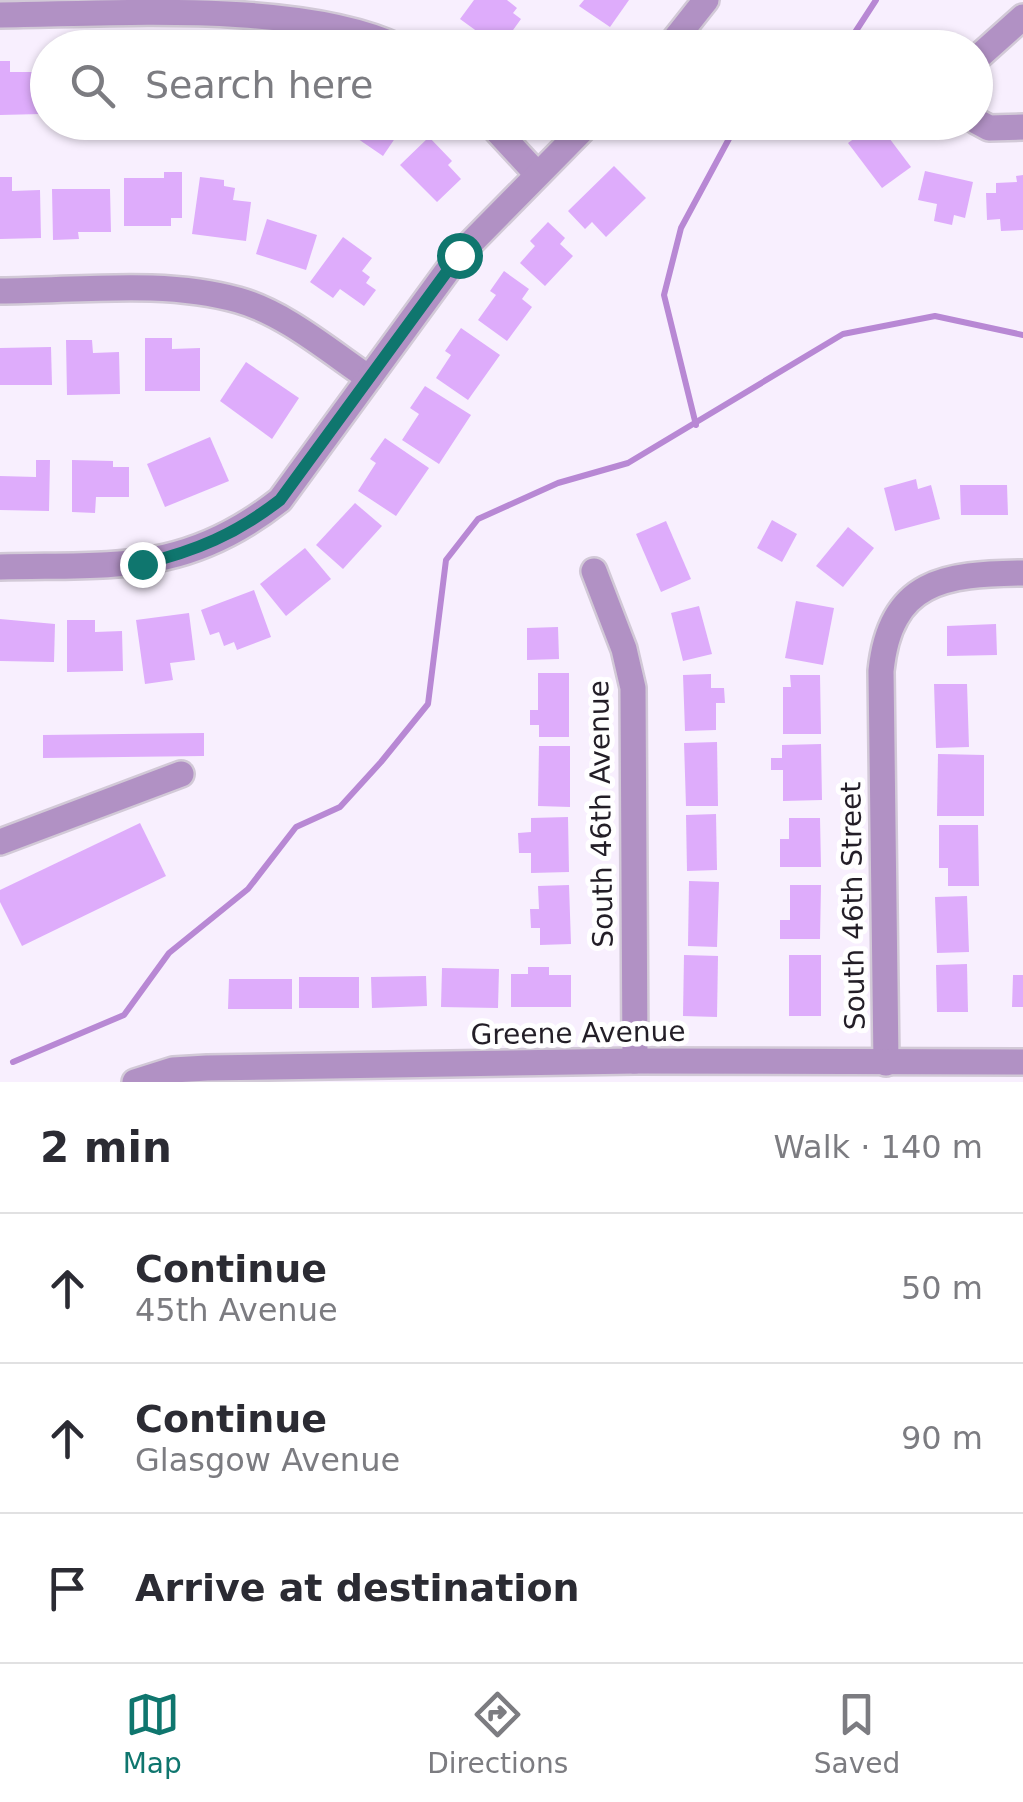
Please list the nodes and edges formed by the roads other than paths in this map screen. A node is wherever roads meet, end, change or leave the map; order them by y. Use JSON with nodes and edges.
{"nodes":[{"id":1,"x":706,"y":0,"type":"edge"},
{"id":2,"x":0,"y":15,"type":"edge"},
{"id":3,"x":1023,"y":17,"type":"edge"},
{"id":4,"x":354,"y":30,"type":"edge"},
{"id":5,"x":682,"y":30,"type":"edge"},
{"id":6,"x":993,"y":44,"type":"edge"},
{"id":7,"x":993,"y":128,"type":"edge"},
{"id":8,"x":1023,"y":128,"type":"edge"},
{"id":9,"x":506,"y":140,"type":"edge"},
{"id":10,"x":571,"y":140,"type":"edge"},
{"id":11,"x":536,"y":173,"type":"junction"},
{"id":12,"x":0,"y":291,"type":"edge"},
{"id":13,"x":369,"y":378,"type":"junction"},
{"id":14,"x":0,"y":566,"type":"edge"},
{"id":15,"x":594,"y":571,"type":"dead end"},
{"id":16,"x":1023,"y":573,"type":"edge"},
{"id":17,"x":181,"y":774,"type":"dead end"},
{"id":18,"x":0,"y":842,"type":"edge"},
{"id":19,"x":635,"y":1062,"type":"junction"},
{"id":20,"x":886,"y":1062,"type":"junction"},
{"id":21,"x":1023,"y":1062,"type":"edge"},
{"id":22,"x":135,"y":1082,"type":"edge"}],
"edges":[{"from":1,"to":5,"type":"street"},
{"from":2,"to":4,"type":"street"},
{"from":3,"to":6,"type":"street"},
{"from":7,"to":8,"type":"street"},
{"from":9,"to":11,"type":"street"},
{"from":10,"to":11,"type":"street"},
{"from":11,"to":13,"type":"street"},
{"from":12,"to":13,"type":"street"},
{"from":13,"to":14,"type":"street"},
{"from":15,"to":19,"type":"street","name":"South 46th Avenue"},
{"from":16,"to":20,"type":"street","name":"South 46th Street"},
{"from":17,"to":18,"type":"street"},
{"from":19,"to":20,"type":"street","name":"Greene Avenue"},
{"from":19,"to":22,"type":"street","name":"Greene Avenue"},
{"from":20,"to":21,"type":"street","name":"Greene Avenue"}]}
